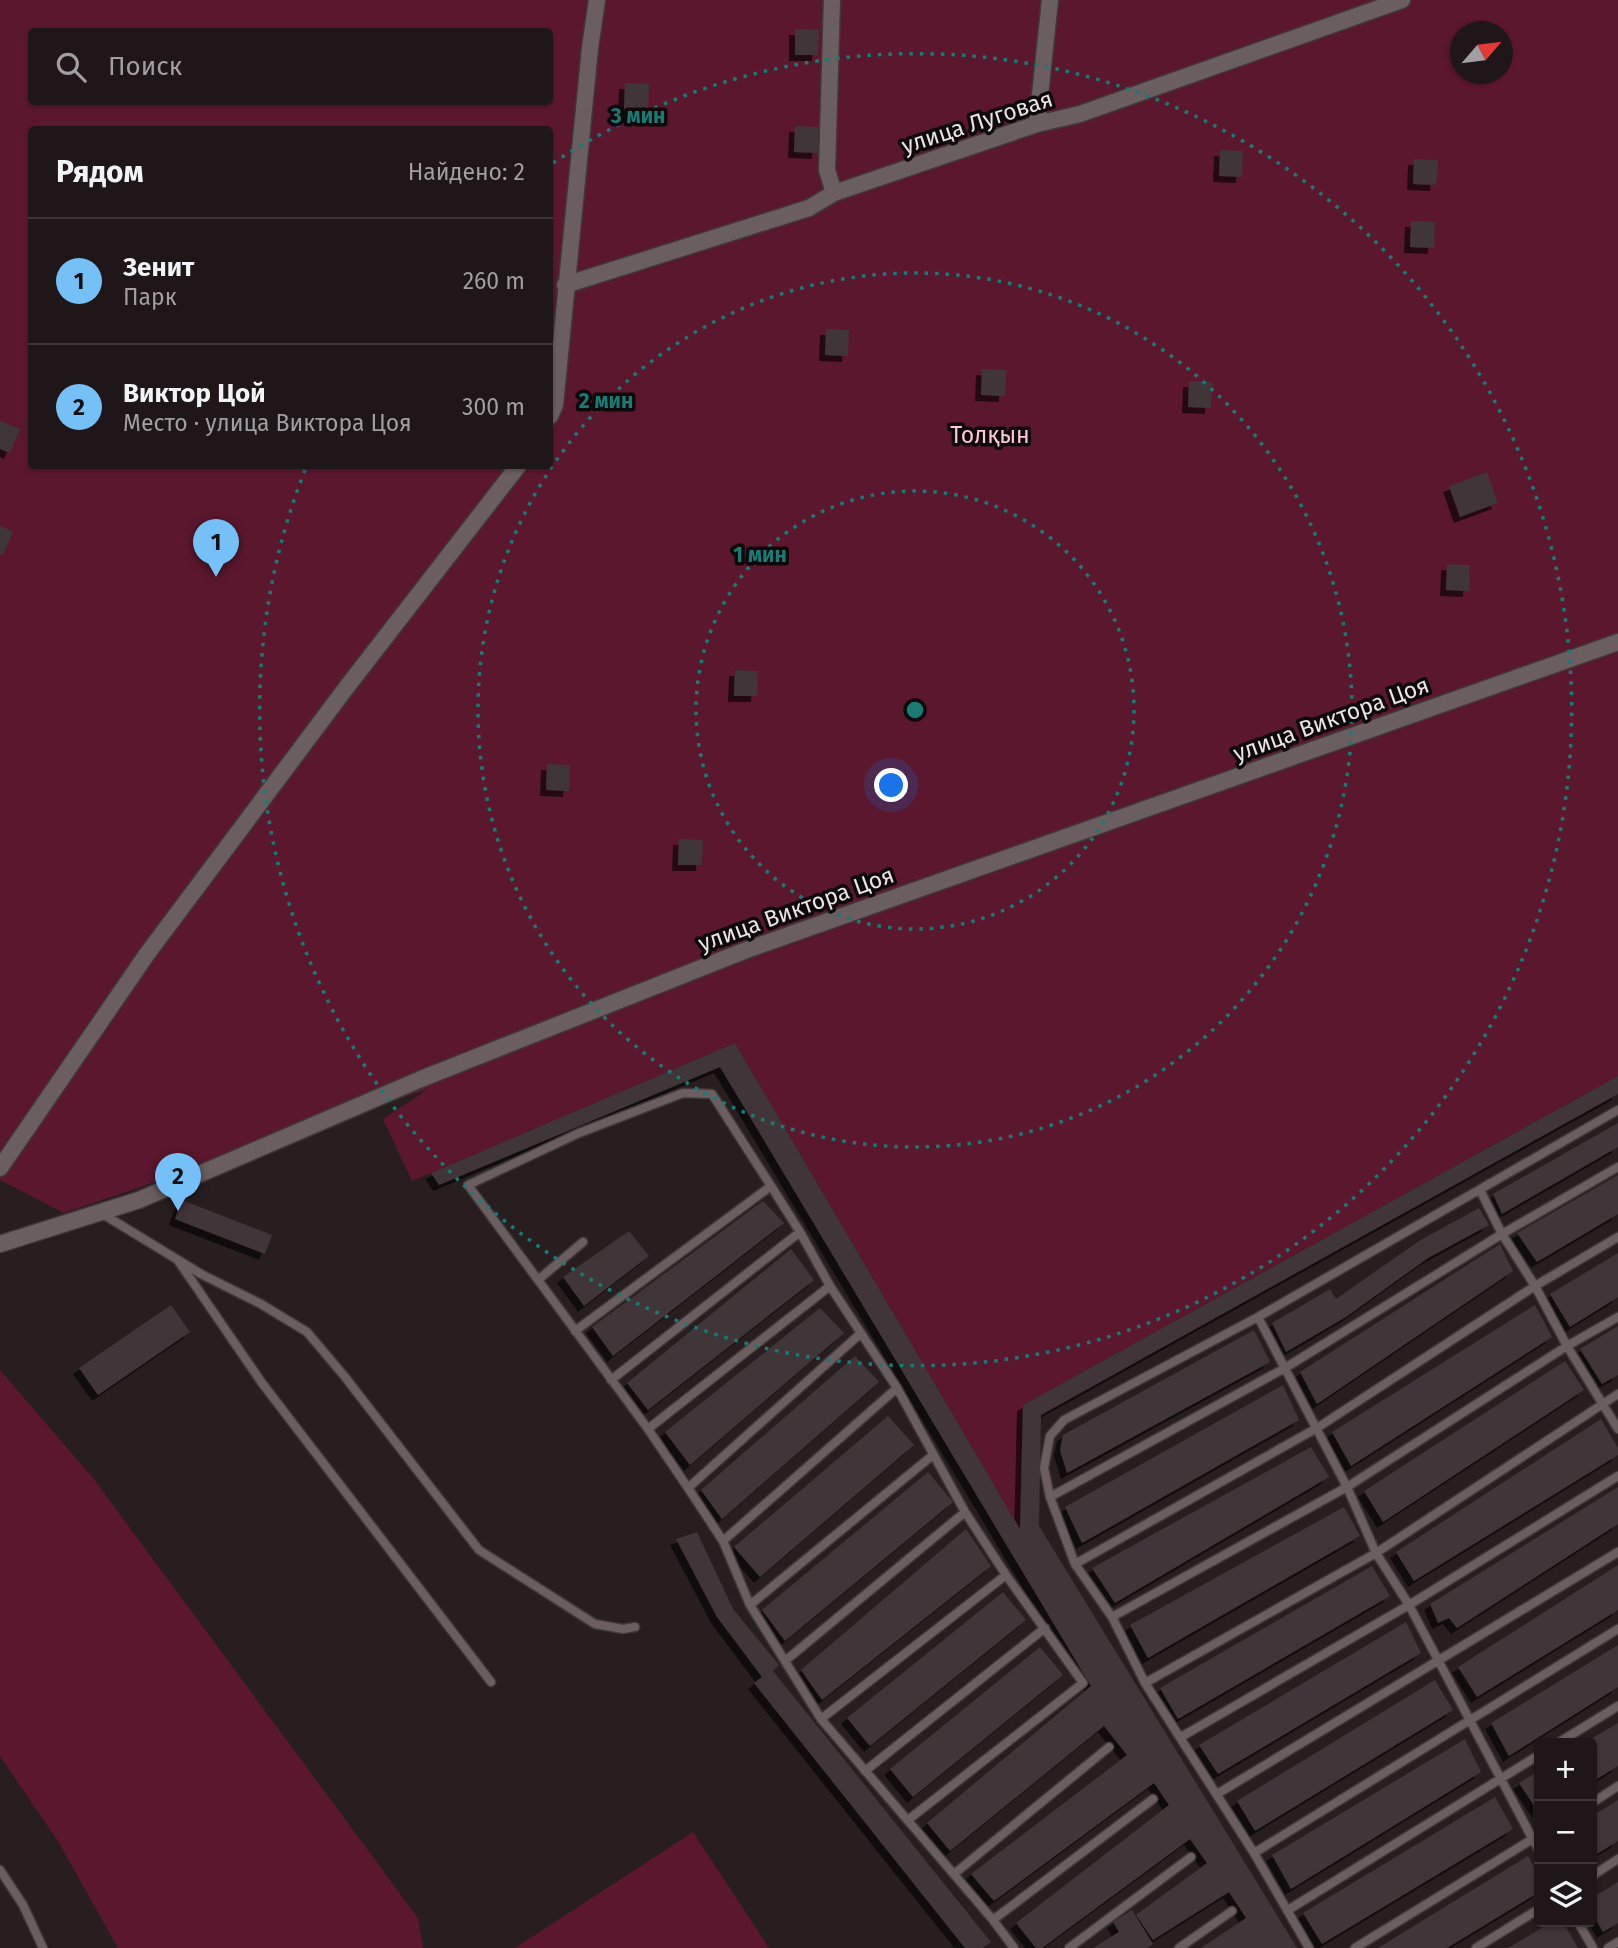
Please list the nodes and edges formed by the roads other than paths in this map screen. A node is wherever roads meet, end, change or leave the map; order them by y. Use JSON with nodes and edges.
{"nodes":[{"id":1,"x":597,"y":0,"type":"edge"},
{"id":2,"x":832,"y":0,"type":"edge"},
{"id":3,"x":1050,"y":0,"type":"edge"},
{"id":4,"x":1402,"y":0,"type":"edge"},
{"id":5,"x":1037,"y":124,"type":"junction"},
{"id":6,"x":834,"y":193,"type":"junction"},
{"id":7,"x":565,"y":285,"type":"junction"},
{"id":8,"x":553,"y":409,"type":"edge"},
{"id":9,"x":516,"y":469,"type":"edge"},
{"id":10,"x":1618,"y":642,"type":"edge"},
{"id":11,"x":1618,"y":1110,"type":"edge"},
{"id":12,"x":1618,"y":1167,"type":"edge"},
{"id":13,"x":0,"y":1168,"type":"edge"},
{"id":14,"x":771,"y":1186,"type":"junction"},
{"id":15,"x":1480,"y":1190,"type":"junction"},
{"id":16,"x":99,"y":1212,"type":"junction"},
{"id":17,"x":800,"y":1232,"type":"junction"},
{"id":18,"x":1502,"y":1234,"type":"junction"},
{"id":19,"x":1618,"y":1237,"type":"edge"},
{"id":20,"x":583,"y":1242,"type":"dead end"},
{"id":21,"x":0,"y":1244,"type":"edge"},
{"id":22,"x":177,"y":1259,"type":"junction"},
{"id":23,"x":538,"y":1280,"type":"junction"},
{"id":24,"x":830,"y":1286,"type":"junction"},
{"id":25,"x":1535,"y":1286,"type":"junction"},
{"id":26,"x":1258,"y":1317,"type":"junction"},
{"id":27,"x":1618,"y":1317,"type":"edge"},
{"id":28,"x":575,"y":1331,"type":"junction"},
{"id":29,"x":860,"y":1334,"type":"junction"},
{"id":30,"x":1567,"y":1346,"type":"junction"},
{"id":31,"x":1285,"y":1368,"type":"junction"},
{"id":32,"x":611,"y":1380,"type":"junction"},
{"id":33,"x":897,"y":1388,"type":"junction"},
{"id":34,"x":1618,"y":1394,"type":"edge"},
{"id":35,"x":1602,"y":1403,"type":"junction"},
{"id":36,"x":1317,"y":1428,"type":"junction"},
{"id":37,"x":648,"y":1429,"type":"junction"},
{"id":38,"x":1618,"y":1429,"type":"edge"},
{"id":39,"x":933,"y":1455,"type":"junction"},
{"id":40,"x":1618,"y":1476,"type":"edge"},
{"id":41,"x":1347,"y":1487,"type":"junction"},
{"id":42,"x":688,"y":1488,"type":"junction"},
{"id":43,"x":1050,"y":1497,"type":"junction"},
{"id":44,"x":965,"y":1512,"type":"junction"},
{"id":45,"x":723,"y":1541,"type":"junction"},
{"id":46,"x":1618,"y":1552,"type":"edge"},
{"id":47,"x":1376,"y":1553,"type":"junction"},
{"id":48,"x":1075,"y":1564,"type":"junction"},
{"id":49,"x":1006,"y":1575,"type":"junction"},
{"id":50,"x":750,"y":1605,"type":"junction"},
{"id":51,"x":1409,"y":1605,"type":"junction"},
{"id":52,"x":1112,"y":1617,"type":"junction"},
{"id":53,"x":635,"y":1627,"type":"dead end"},
{"id":54,"x":1045,"y":1628,"type":"junction"},
{"id":55,"x":1618,"y":1629,"type":"edge"},
{"id":56,"x":785,"y":1661,"type":"junction"},
{"id":57,"x":1438,"y":1661,"type":"junction"},
{"id":58,"x":491,"y":1682,"type":"dead end"},
{"id":59,"x":1145,"y":1684,"type":"junction"},
{"id":60,"x":1618,"y":1706,"type":"edge"},
{"id":61,"x":821,"y":1719,"type":"junction"},
{"id":62,"x":1470,"y":1721,"type":"junction"},
{"id":63,"x":1181,"y":1737,"type":"junction"},
{"id":64,"x":1566,"y":1738,"type":"edge"},
{"id":65,"x":1109,"y":1747,"type":"dead end"},
{"id":66,"x":1534,"y":1758,"type":"edge"},
{"id":67,"x":865,"y":1771,"type":"junction"},
{"id":68,"x":1501,"y":1779,"type":"junction"},
{"id":69,"x":1618,"y":1786,"type":"edge"},
{"id":70,"x":1217,"y":1794,"type":"junction"},
{"id":71,"x":1153,"y":1799,"type":"dead end"},
{"id":72,"x":1594,"y":1801,"type":"edge"},
{"id":73,"x":908,"y":1821,"type":"junction"},
{"id":74,"x":1534,"y":1834,"type":"edge"},
{"id":75,"x":1534,"y":1838,"type":"edge"},
{"id":76,"x":1254,"y":1853,"type":"junction"},
{"id":77,"x":1191,"y":1857,"type":"dead end"},
{"id":78,"x":1618,"y":1859,"type":"edge"},
{"id":79,"x":0,"y":1870,"type":"edge"},
{"id":80,"x":1597,"y":1873,"type":"edge"},
{"id":81,"x":954,"y":1874,"type":"junction"},
{"id":82,"x":1288,"y":1910,"type":"junction"},
{"id":83,"x":1232,"y":1912,"type":"dead end"},
{"id":84,"x":1534,"y":1912,"type":"edge"},
{"id":85,"x":993,"y":1920,"type":"junction"},
{"id":86,"x":1581,"y":1927,"type":"edge"},
{"id":87,"x":1618,"y":1942,"type":"edge"},
{"id":88,"x":43,"y":1948,"type":"edge"},
{"id":89,"x":1014,"y":1948,"type":"edge"},
{"id":90,"x":1069,"y":1948,"type":"edge"},
{"id":91,"x":1179,"y":1948,"type":"edge"},
{"id":92,"x":1310,"y":1948,"type":"edge"},
{"id":93,"x":1355,"y":1948,"type":"edge"},
{"id":94,"x":1476,"y":1948,"type":"edge"},
{"id":95,"x":1592,"y":1948,"type":"edge"},
{"id":96,"x":1608,"y":1948,"type":"edge"}],
"edges":[{"from":1,"to":7,"type":"street"},
{"from":2,"to":6,"type":"street"},
{"from":3,"to":5,"type":"street"},
{"from":4,"to":5,"type":"street","name":"улица Луговая"},
{"from":5,"to":6,"type":"street","name":"улица Луговая"},
{"from":6,"to":7,"type":"street","name":"улица Луговая"},
{"from":7,"to":8,"type":"street"},
{"from":9,"to":13,"type":"street"},
{"from":10,"to":16,"type":"street","name":"улица Виктора Цоя"},
{"from":11,"to":15,"type":"lane"},
{"from":12,"to":18,"type":"lane"},
{"from":14,"to":17,"type":"lane"},
{"from":14,"to":23,"type":"lane"},
{"from":14,"to":28,"type":"lane"},
{"from":15,"to":18,"type":"lane"},
{"from":15,"to":26,"type":"lane"},
{"from":16,"to":21,"type":"street","name":"улица Виктора Цоя"},
{"from":16,"to":22,"type":"lane"},
{"from":17,"to":24,"type":"lane"},
{"from":17,"to":32,"type":"lane"},
{"from":18,"to":25,"type":"lane"},
{"from":18,"to":31,"type":"lane"},
{"from":19,"to":25,"type":"lane"},
{"from":20,"to":23,"type":"lane"},
{"from":22,"to":53,"type":"lane"},
{"from":22,"to":58,"type":"lane"},
{"from":23,"to":28,"type":"lane"},
{"from":24,"to":29,"type":"lane"},
{"from":24,"to":37,"type":"lane"},
{"from":25,"to":30,"type":"lane"},
{"from":25,"to":36,"type":"lane"},
{"from":26,"to":31,"type":"lane"},
{"from":26,"to":43,"type":"lane"},
{"from":27,"to":30,"type":"lane"},
{"from":28,"to":32,"type":"lane"},
{"from":29,"to":33,"type":"lane"},
{"from":29,"to":42,"type":"lane"},
{"from":30,"to":35,"type":"lane"},
{"from":30,"to":41,"type":"lane"},
{"from":31,"to":36,"type":"lane"},
{"from":31,"to":43,"type":"lane"},
{"from":32,"to":37,"type":"lane"},
{"from":33,"to":39,"type":"lane"},
{"from":33,"to":45,"type":"lane"},
{"from":34,"to":35,"type":"lane"},
{"from":35,"to":38,"type":"lane"},
{"from":35,"to":47,"type":"lane"},
{"from":36,"to":41,"type":"lane"},
{"from":36,"to":48,"type":"lane"},
{"from":37,"to":42,"type":"lane"},
{"from":39,"to":44,"type":"lane"},
{"from":39,"to":50,"type":"lane"},
{"from":40,"to":51,"type":"lane"},
{"from":41,"to":47,"type":"lane"},
{"from":41,"to":52,"type":"lane"},
{"from":42,"to":45,"type":"lane"},
{"from":43,"to":48,"type":"lane"},
{"from":44,"to":49,"type":"lane"},
{"from":44,"to":56,"type":"lane"},
{"from":45,"to":50,"type":"lane"},
{"from":46,"to":57,"type":"lane"},
{"from":47,"to":51,"type":"lane"},
{"from":47,"to":59,"type":"lane"},
{"from":48,"to":52,"type":"lane"},
{"from":49,"to":54,"type":"lane"},
{"from":49,"to":61,"type":"lane"},
{"from":50,"to":56,"type":"lane"},
{"from":51,"to":57,"type":"lane"},
{"from":51,"to":63,"type":"lane"},
{"from":52,"to":59,"type":"lane"},
{"from":54,"to":67,"type":"lane"},
{"from":54,"to":73,"type":"lane"},
{"from":55,"to":62,"type":"lane"},
{"from":56,"to":61,"type":"lane"},
{"from":57,"to":62,"type":"lane"},
{"from":57,"to":70,"type":"lane"},
{"from":59,"to":63,"type":"lane"},
{"from":60,"to":64,"type":"lane"},
{"from":61,"to":67,"type":"lane"},
{"from":62,"to":68,"type":"lane"},
{"from":62,"to":76,"type":"lane"},
{"from":63,"to":70,"type":"lane"},
{"from":65,"to":81,"type":"lane"},
{"from":66,"to":68,"type":"lane"},
{"from":67,"to":73,"type":"lane"},
{"from":68,"to":74,"type":"lane"},
{"from":68,"to":82,"type":"lane"},
{"from":69,"to":72,"type":"lane"},
{"from":70,"to":76,"type":"lane"},
{"from":71,"to":85,"type":"lane"},
{"from":73,"to":81,"type":"lane"},
{"from":75,"to":93,"type":"lane"},
{"from":76,"to":82,"type":"lane"},
{"from":77,"to":90,"type":"lane"},
{"from":78,"to":80,"type":"lane"},
{"from":79,"to":88,"type":"lane"},
{"from":81,"to":85,"type":"lane"},
{"from":82,"to":92,"type":"lane"},
{"from":83,"to":91,"type":"lane"},
{"from":84,"to":94,"type":"lane"},
{"from":85,"to":89,"type":"lane"},
{"from":86,"to":95,"type":"lane"},
{"from":87,"to":96,"type":"lane"}]}
